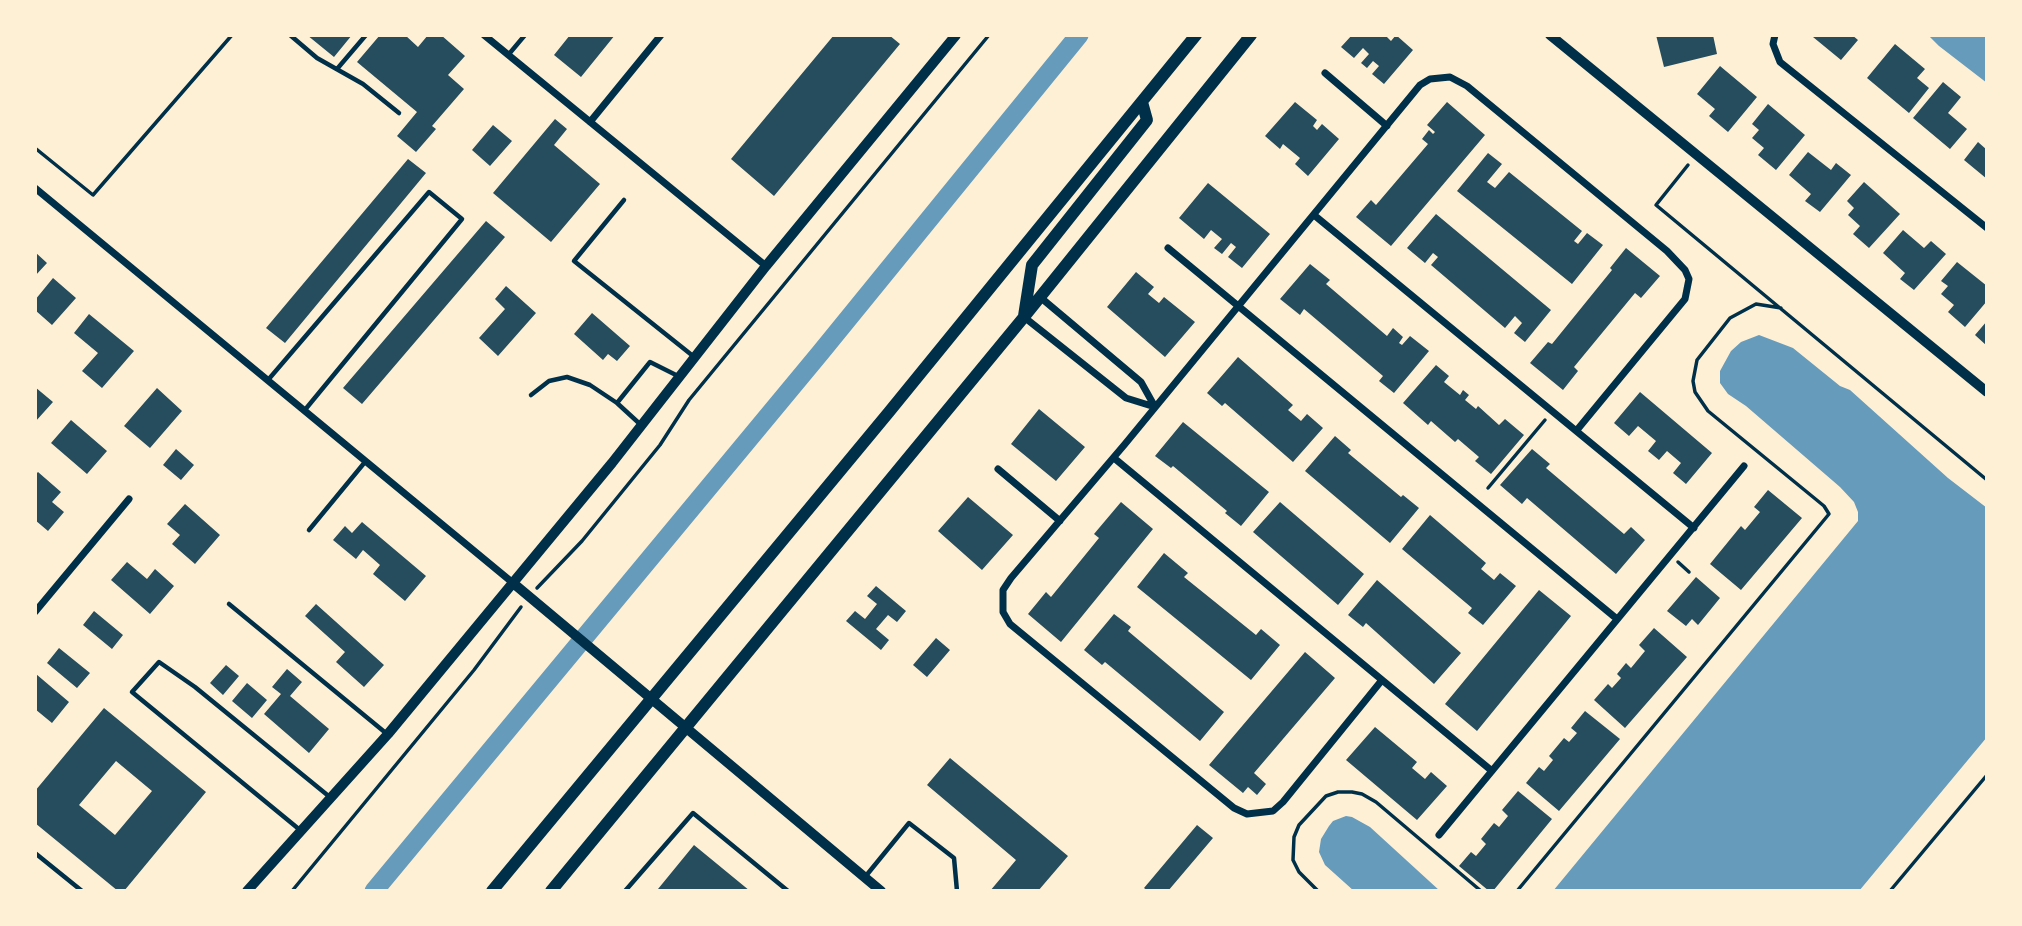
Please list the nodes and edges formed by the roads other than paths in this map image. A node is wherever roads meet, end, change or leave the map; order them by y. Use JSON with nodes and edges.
{"nodes":[{"id":1,"x":290,"y":35,"type":"edge"},
{"id":2,"x":366,"y":35,"type":"edge"},
{"id":3,"x":484,"y":35,"type":"edge"},
{"id":4,"x":525,"y":35,"type":"edge"},
{"id":5,"x":661,"y":35,"type":"edge"},
{"id":6,"x":956,"y":35,"type":"edge"},
{"id":7,"x":1196,"y":35,"type":"edge"},
{"id":8,"x":1251,"y":35,"type":"edge"},
{"id":9,"x":1550,"y":35,"type":"edge"},
{"id":10,"x":1775,"y":35,"type":"edge"},
{"id":11,"x":508,"y":55,"type":"junction"},
{"id":12,"x":337,"y":69,"type":"junction"},
{"id":13,"x":1325,"y":73,"type":"dead end"},
{"id":14,"x":1142,"y":102,"type":"junction"},
{"id":15,"x":399,"y":113,"type":"dead end"},
{"id":16,"x":590,"y":122,"type":"junction"},
{"id":17,"x":1387,"y":126,"type":"junction"},
{"id":18,"x":35,"y":188,"type":"edge"},
{"id":19,"x":624,"y":200,"type":"dead end"},
{"id":20,"x":1314,"y":215,"type":"junction"},
{"id":21,"x":1987,"y":228,"type":"edge"},
{"id":22,"x":1168,"y":248,"type":"dead end"},
{"id":23,"x":766,"y":266,"type":"junction"},
{"id":24,"x":1040,"y":297,"type":"junction"},
{"id":25,"x":1238,"y":306,"type":"junction"},
{"id":26,"x":1024,"y":317,"type":"junction"},
{"id":27,"x":694,"y":357,"type":"junction"},
{"id":28,"x":678,"y":377,"type":"junction"},
{"id":29,"x":268,"y":381,"type":"junction"},
{"id":30,"x":1987,"y":392,"type":"edge"},
{"id":31,"x":531,"y":394,"type":"dead end"},
{"id":32,"x":617,"y":403,"type":"junction"},
{"id":33,"x":1156,"y":407,"type":"junction"},
{"id":34,"x":304,"y":411,"type":"junction"},
{"id":35,"x":641,"y":425,"type":"junction"},
{"id":36,"x":1577,"y":430,"type":"junction"},
{"id":37,"x":1114,"y":458,"type":"junction"},
{"id":38,"x":365,"y":462,"type":"junction"},
{"id":39,"x":1744,"y":466,"type":"dead end"},
{"id":40,"x":998,"y":469,"type":"dead end"},
{"id":41,"x":129,"y":499,"type":"dead end"},
{"id":42,"x":1060,"y":522,"type":"junction"},
{"id":43,"x":1693,"y":528,"type":"junction"},
{"id":44,"x":309,"y":530,"type":"dead end"},
{"id":45,"x":513,"y":583,"type":"junction"},
{"id":46,"x":229,"y":604,"type":"dead end"},
{"id":47,"x":35,"y":612,"type":"edge"},
{"id":48,"x":1617,"y":619,"type":"junction"},
{"id":49,"x":1382,"y":680,"type":"junction"},
{"id":50,"x":651,"y":699,"type":"junction"},
{"id":51,"x":685,"y":728,"type":"junction"},
{"id":52,"x":388,"y":734,"type":"junction"},
{"id":53,"x":1492,"y":771,"type":"junction"},
{"id":54,"x":332,"y":798,"type":"junction"},
{"id":55,"x":302,"y":831,"type":"junction"},
{"id":56,"x":1439,"y":835,"type":"dead end"},
{"id":57,"x":35,"y":853,"type":"edge"},
{"id":58,"x":864,"y":877,"type":"junction"},
{"id":59,"x":78,"y":890,"type":"edge"},
{"id":60,"x":247,"y":891,"type":"edge"},
{"id":61,"x":492,"y":891,"type":"edge"},
{"id":62,"x":551,"y":891,"type":"edge"},
{"id":63,"x":625,"y":891,"type":"edge"},
{"id":64,"x":788,"y":891,"type":"edge"},
{"id":65,"x":881,"y":891,"type":"edge"},
{"id":66,"x":957,"y":891,"type":"edge"}],
"edges":[{"from":1,"to":12,"type":"lane"},
{"from":2,"to":12,"type":"lane"},
{"from":3,"to":11,"type":"street"},
{"from":4,"to":11,"type":"lane"},
{"from":5,"to":16,"type":"street"},
{"from":6,"to":23,"type":"street"},
{"from":7,"to":14,"type":"main road"},
{"from":8,"to":24,"type":"main road"},
{"from":9,"to":30,"type":"street"},
{"from":10,"to":21,"type":"street"},
{"from":11,"to":16,"type":"street"},
{"from":12,"to":15,"type":"lane"},
{"from":13,"to":17,"type":"street"},
{"from":14,"to":26,"type":"main road"},
{"from":14,"to":50,"type":"main road"},
{"from":16,"to":23,"type":"street"},
{"from":17,"to":20,"type":"street"},
{"from":17,"to":36,"type":"street"},
{"from":18,"to":29,"type":"street"},
{"from":19,"to":27,"type":"lane"},
{"from":20,"to":25,"type":"street"},
{"from":20,"to":36,"type":"street"},
{"from":22,"to":25,"type":"street"},
{"from":23,"to":27,"type":"street"},
{"from":24,"to":26,"type":"main road"},
{"from":24,"to":33,"type":"street"},
{"from":25,"to":33,"type":"street"},
{"from":25,"to":48,"type":"street"},
{"from":26,"to":33,"type":"street"},
{"from":26,"to":51,"type":"main road"},
{"from":27,"to":28,"type":"street"},
{"from":28,"to":32,"type":"lane"},
{"from":28,"to":35,"type":"street"},
{"from":29,"to":34,"type":"street"},
{"from":29,"to":34,"type":"lane"},
{"from":31,"to":32,"type":"lane"},
{"from":32,"to":35,"type":"lane"},
{"from":33,"to":37,"type":"street"},
{"from":34,"to":38,"type":"street"},
{"from":35,"to":45,"type":"street"},
{"from":36,"to":43,"type":"street"},
{"from":37,"to":42,"type":"street"},
{"from":37,"to":49,"type":"street"},
{"from":38,"to":44,"type":"lane"},
{"from":38,"to":45,"type":"street"},
{"from":39,"to":43,"type":"street"},
{"from":40,"to":42,"type":"street"},
{"from":41,"to":47,"type":"street"},
{"from":42,"to":49,"type":"street"},
{"from":43,"to":48,"type":"street"},
{"from":45,"to":50,"type":"street"},
{"from":45,"to":52,"type":"street"},
{"from":46,"to":52,"type":"lane"},
{"from":48,"to":53,"type":"street"},
{"from":49,"to":53,"type":"street"},
{"from":50,"to":51,"type":"street"},
{"from":50,"to":61,"type":"main road"},
{"from":51,"to":58,"type":"street"},
{"from":51,"to":62,"type":"main road"},
{"from":52,"to":54,"type":"street"},
{"from":53,"to":56,"type":"street"},
{"from":54,"to":55,"type":"street"},
{"from":54,"to":55,"type":"lane"},
{"from":55,"to":60,"type":"street"},
{"from":57,"to":59,"type":"lane"},
{"from":58,"to":65,"type":"street"},
{"from":58,"to":66,"type":"lane"},
{"from":63,"to":64,"type":"lane"}]}
